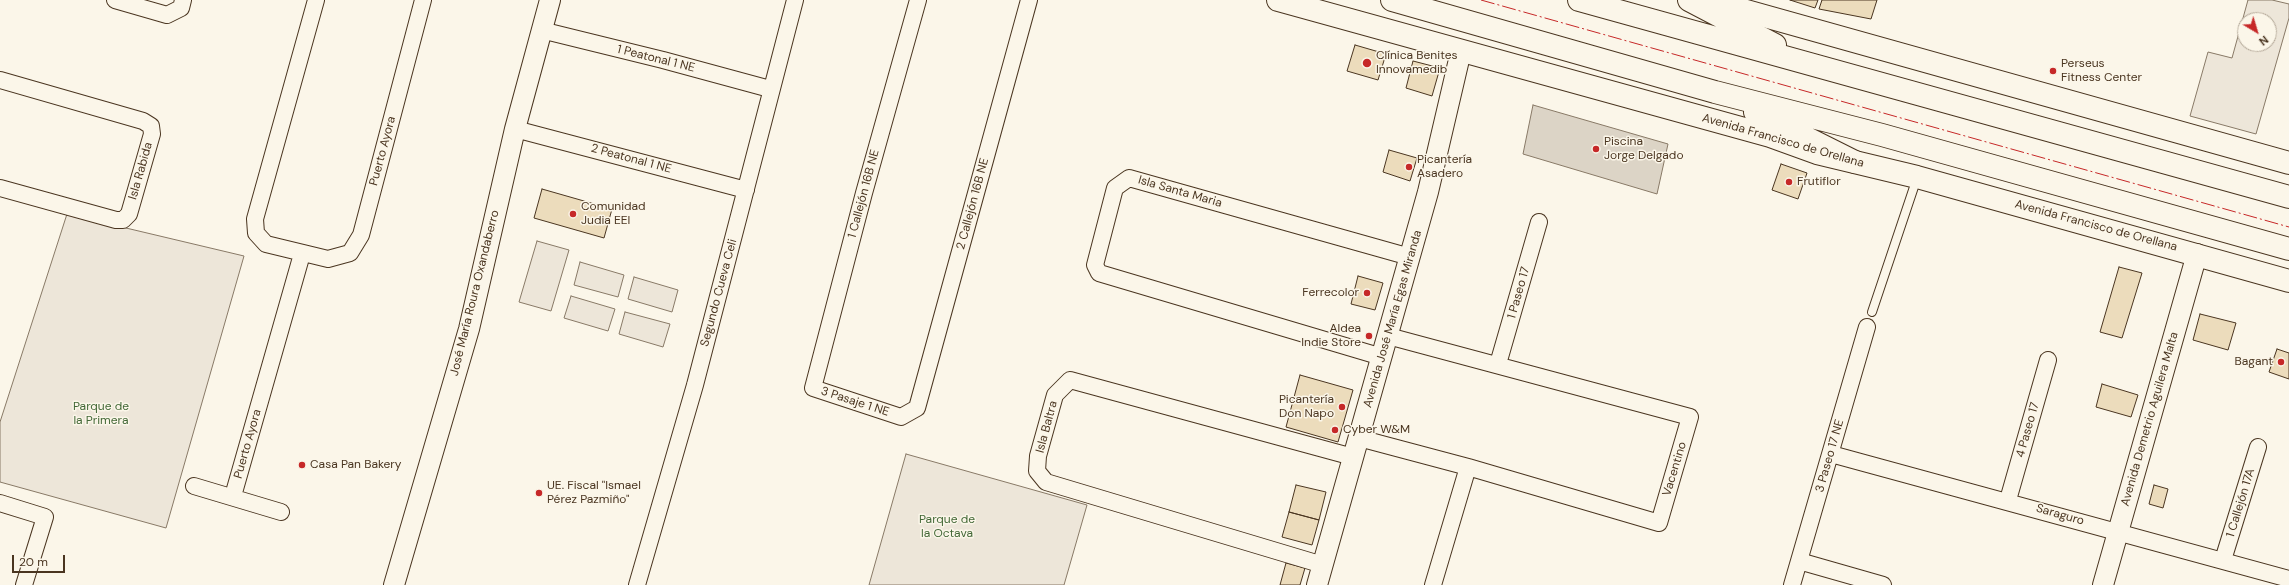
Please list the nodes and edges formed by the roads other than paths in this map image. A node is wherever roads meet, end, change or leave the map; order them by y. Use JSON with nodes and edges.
{"nodes":[{"id":1,"x":115,"y":0,"type":"edge"},
{"id":2,"x":183,"y":0,"type":"edge"},
{"id":3,"x":316,"y":0,"type":"edge"},
{"id":4,"x":423,"y":0,"type":"edge"},
{"id":5,"x":550,"y":0,"type":"edge"},
{"id":6,"x":795,"y":0,"type":"edge"},
{"id":7,"x":918,"y":0,"type":"edge"},
{"id":8,"x":1029,"y":0,"type":"edge"},
{"id":9,"x":1278,"y":0,"type":"edge"},
{"id":10,"x":1392,"y":0,"type":"edge"},
{"id":11,"x":1579,"y":0,"type":"edge"},
{"id":12,"x":1689,"y":0,"type":"edge"},
{"id":13,"x":1707,"y":0,"type":"edge"},
{"id":14,"x":541,"y":30,"type":"junction"},
{"id":15,"x":1461,"y":51,"type":"junction"},
{"id":16,"x":1813,"y":65,"type":"junction"},
{"id":17,"x":0,"y":80,"type":"edge"},
{"id":18,"x":770,"y":89,"type":"junction"},
{"id":19,"x":1715,"y":92,"type":"junction"},
{"id":20,"x":515,"y":128,"type":"junction"},
{"id":21,"x":1855,"y":162,"type":"junction"},
{"id":22,"x":2289,"y":163,"type":"edge"},
{"id":23,"x":1917,"y":177,"type":"junction"},
{"id":24,"x":0,"y":188,"type":"edge"},
{"id":25,"x":746,"y":190,"type":"junction"},
{"id":26,"x":2289,"y":198,"type":"edge"},
{"id":27,"x":1539,"y":222,"type":"dead end"},
{"id":28,"x":2289,"y":249,"type":"edge"},
{"id":29,"x":302,"y":254,"type":"junction"},
{"id":30,"x":2197,"y":254,"type":"junction"},
{"id":31,"x":1410,"y":257,"type":"junction"},
{"id":32,"x":2289,"y":281,"type":"edge"},
{"id":33,"x":1869,"y":320,"type":"joint"},
{"id":34,"x":1388,"y":336,"type":"junction"},
{"id":35,"x":1382,"y":357,"type":"junction"},
{"id":36,"x":2048,"y":360,"type":"dead end"},
{"id":37,"x":1498,"y":364,"type":"junction"},
{"id":38,"x":813,"y":388,"type":"joint"},
{"id":39,"x":917,"y":408,"type":"joint"},
{"id":40,"x":1359,"y":438,"type":"junction"},
{"id":41,"x":2258,"y":447,"type":"dead end"},
{"id":42,"x":1831,"y":454,"type":"junction"},
{"id":43,"x":1353,"y":457,"type":"junction"},
{"id":44,"x":1468,"y":467,"type":"junction"},
{"id":45,"x":194,"y":486,"type":"dead end"},
{"id":46,"x":233,"y":496,"type":"junction"},
{"id":47,"x":2008,"y":500,"type":"junction"},
{"id":48,"x":0,"y":503,"type":"edge"},
{"id":49,"x":281,"y":512,"type":"dead end"},
{"id":50,"x":2118,"y":531,"type":"junction"},
{"id":51,"x":2223,"y":560,"type":"junction"},
{"id":52,"x":1799,"y":561,"type":"junction"},
{"id":53,"x":1323,"y":565,"type":"junction"},
{"id":54,"x":2289,"y":579,"type":"edge"},
{"id":55,"x":24,"y":585,"type":"edge"},
{"id":56,"x":394,"y":585,"type":"edge"},
{"id":57,"x":637,"y":585,"type":"edge"},
{"id":58,"x":1317,"y":585,"type":"edge"},
{"id":59,"x":1433,"y":585,"type":"edge"},
{"id":60,"x":1792,"y":585,"type":"edge"},
{"id":61,"x":1884,"y":585,"type":"edge"},
{"id":62,"x":2103,"y":585,"type":"edge"}],
"edges":[{"from":1,"to":2,"type":"street"},
{"from":3,"to":29,"type":"street","name":"Puerto Ayora"},
{"from":4,"to":29,"type":"street","name":"Puerto Ayora"},
{"from":5,"to":14,"type":"street","name":"José María Roura Oxandaberro"},
{"from":6,"to":18,"type":"street","name":"Segundo Cueva Celi"},
{"from":7,"to":38,"type":"street","name":"1 Callejón 16B NE"},
{"from":8,"to":39,"type":"street","name":"2 Callejón 16B NE"},
{"from":9,"to":15,"type":"main road","name":"Avenida Francisco de Orellana"},
{"from":10,"to":19,"type":"main road"},
{"from":11,"to":16,"type":"main road"},
{"from":12,"to":16,"type":"main road"},
{"from":13,"to":22,"type":"main road"},
{"from":14,"to":18,"type":"street","name":"1 Peatonal 1 NE"},
{"from":14,"to":20,"type":"street","name":"José María Roura Oxandaberro"},
{"from":15,"to":21,"type":"main road","name":"Avenida Francisco de Orellana"},
{"from":15,"to":31,"type":"street","name":"Avenida José María Egas Miranda"},
{"from":16,"to":26,"type":"main road"},
{"from":17,"to":24,"type":"street","name":"Isla Rabida"},
{"from":18,"to":25,"type":"street","name":"Segundo Cueva Celi"},
{"from":19,"to":21,"type":"main road"},
{"from":19,"to":28,"type":"main road"},
{"from":20,"to":25,"type":"street","name":"2 Peatonal 1 NE"},
{"from":20,"to":56,"type":"street","name":"José María Roura Oxandaberro"},
{"from":21,"to":23,"type":"main road","name":"Avenida Francisco de Orellana"},
{"from":23,"to":30,"type":"main road","name":"Avenida Francisco de Orellana"},
{"from":23,"to":33,"type":"lane","name":"3 Paseo 17 NE"},
{"from":25,"to":57,"type":"street","name":"Segundo Cueva Celi"},
{"from":27,"to":37,"type":"street","name":"1 Paseo 17"},
{"from":29,"to":46,"type":"street","name":"Puerto Ayora"},
{"from":30,"to":32,"type":"main road","name":"Avenida Francisco de Orellana"},
{"from":30,"to":50,"type":"street","name":"Avenida Demetrio Aguilera Malta"},
{"from":31,"to":34,"type":"street","name":"Avenida José María Egas Miranda"},
{"from":31,"to":35,"type":"street","name":"Isla Santa Maria"},
{"from":33,"to":42,"type":"street","name":"3 Paseo 17 NE"},
{"from":34,"to":35,"type":"street","name":"Avenida José María Egas Miranda"},
{"from":34,"to":37,"type":"street","name":"Vacentino"},
{"from":35,"to":40,"type":"street","name":"Avenida José María Egas Miranda"},
{"from":36,"to":47,"type":"street","name":"4 Paseo 17"},
{"from":37,"to":44,"type":"street","name":"Vacentino"},
{"from":38,"to":39,"type":"street","name":"3 Pasaje 1 NE"},
{"from":40,"to":43,"type":"street","name":"Avenida José María Egas Miranda"},
{"from":40,"to":44,"type":"street","name":"Vacentino"},
{"from":41,"to":51,"type":"street","name":"1 Callejón 17A"},
{"from":42,"to":47,"type":"street","name":"Saraguro"},
{"from":42,"to":52,"type":"street","name":"3 Paseo 17 NE"},
{"from":43,"to":53,"type":"street","name":"Avenida José María Egas Miranda"},
{"from":43,"to":53,"type":"street","name":"Isla Baltra"},
{"from":44,"to":59,"type":"street"},
{"from":45,"to":46,"type":"street"},
{"from":46,"to":49,"type":"street"},
{"from":47,"to":50,"type":"street","name":"Saraguro"},
{"from":48,"to":55,"type":"street"},
{"from":50,"to":51,"type":"street","name":"Saraguro"},
{"from":50,"to":62,"type":"street","name":"Avenida Demetrio Aguilera Malta"},
{"from":51,"to":54,"type":"street","name":"Saraguro"},
{"from":52,"to":60,"type":"street","name":"3 Paseo 17 NE"},
{"from":52,"to":61,"type":"street"},
{"from":53,"to":58,"type":"street","name":"Avenida José María Egas Miranda"}]}
